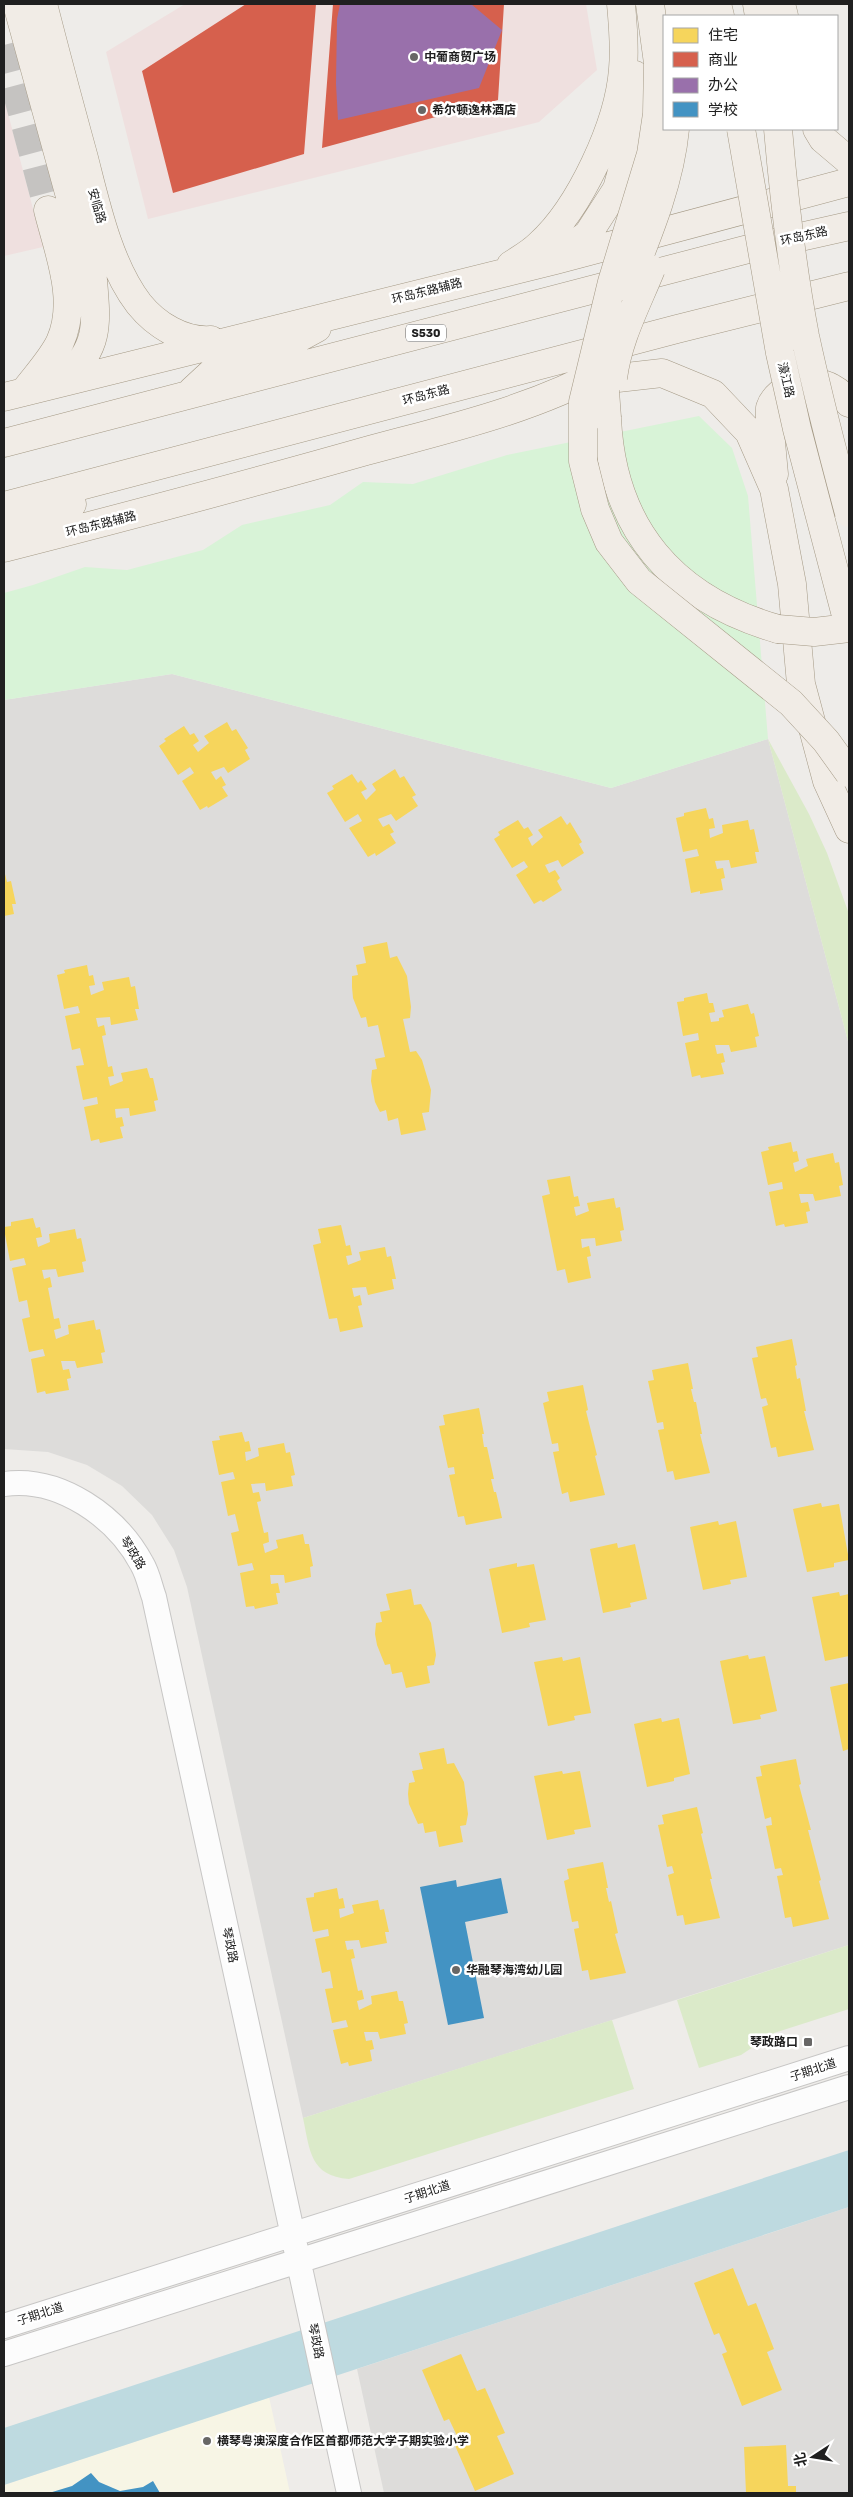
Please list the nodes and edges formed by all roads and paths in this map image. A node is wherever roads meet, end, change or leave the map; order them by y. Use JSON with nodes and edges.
{"nodes":[{"id":1,"x":17,"y":4,"type":"edge"},
{"id":2,"x":621,"y":4,"type":"edge"},
{"id":3,"x":629,"y":4,"type":"edge"},
{"id":4,"x":650,"y":4,"type":"edge"},
{"id":5,"x":46,"y":6,"type":"edge"},
{"id":6,"x":675,"y":130,"type":"edge"},
{"id":7,"x":692,"y":130,"type":"edge"},
{"id":8,"x":741,"y":130,"type":"edge"},
{"id":9,"x":778,"y":130,"type":"edge"},
{"id":10,"x":818,"y":130,"type":"edge"},
{"id":11,"x":849,"y":161,"type":"edge"},
{"id":12,"x":849,"y":182,"type":"edge"},
{"id":13,"x":48,"y":210,"type":"tunnel mouth"},
{"id":14,"x":849,"y":226,"type":"edge"},
{"id":15,"x":556,"y":260,"type":"junction"},
{"id":16,"x":500,"y":273,"type":"junction"},
{"id":17,"x":849,"y":286,"type":"edge"},
{"id":18,"x":346,"y":311,"type":"junction"},
{"id":19,"x":677,"y":329,"type":"junction"},
{"id":20,"x":601,"y":331,"type":"junction"},
{"id":21,"x":230,"y":339,"type":"junction"},
{"id":22,"x":64,"y":381,"type":"junction"},
{"id":23,"x":582,"y":382,"type":"junction"},
{"id":24,"x":14,"y":394,"type":"edge"},
{"id":25,"x":189,"y":394,"type":"junction"},
{"id":26,"x":849,"y":404,"type":"edge"},
{"id":27,"x":608,"y":418,"type":"junction"},
{"id":28,"x":4,"y":443,"type":"edge"},
{"id":29,"x":164,"y":464,"type":"junction"},
{"id":30,"x":774,"y":489,"type":"junction"},
{"id":31,"x":4,"y":506,"type":"edge"},
{"id":32,"x":849,"y":513,"type":"edge"},
{"id":33,"x":4,"y":532,"type":"edge"},
{"id":34,"x":4,"y":548,"type":"edge"},
{"id":35,"x":849,"y":627,"type":"edge"},
{"id":36,"x":849,"y":773,"type":"edge"},
{"id":37,"x":849,"y":829,"type":"edge"},
{"id":38,"x":4,"y":1484,"type":"edge"},
{"id":39,"x":849,"y":2058,"type":"edge"},
{"id":40,"x":849,"y":2087,"type":"edge"},
{"id":41,"x":292,"y":2234,"type":"junction"},
{"id":42,"x":298,"y":2262,"type":"junction"},
{"id":43,"x":4,"y":2326,"type":"edge"},
{"id":44,"x":4,"y":2354,"type":"edge"},
{"id":45,"x":349,"y":2493,"type":"edge"}],
"edges":[{"from":1,"to":22,"type":"main road","name":"安临路"},
{"from":2,"to":16,"type":"main road"},
{"from":3,"to":15,"type":"main road"},
{"from":4,"to":20,"type":"main road","bridge":true},
{"from":5,"to":21,"type":"main road","name":"安临路"},
{"from":6,"to":20,"type":"main road","bridge":true},
{"from":7,"to":27,"type":"main road","bridge":true},
{"from":8,"to":35,"type":"main road","name":"濠江路","bridge":true},
{"from":9,"to":32,"type":"main road","bridge":true},
{"from":10,"to":11,"type":"main road"},
{"from":12,"to":15,"type":"main road","name":"环岛东路辅路"},
{"from":13,"to":24,"type":"main road"},
{"from":14,"to":25,"type":"main road","name":"环岛东路","number":"S530"},
{"from":15,"to":16,"type":"main road","name":"环岛东路辅路"},
{"from":16,"to":18,"type":"main road","name":"环岛东路辅路"},
{"from":17,"to":19,"type":"main road","name":"环岛东路"},
{"from":18,"to":21,"type":"main road","name":"环岛东路辅路"},
{"from":18,"to":25,"type":"main road"},
{"from":19,"to":23,"type":"main road","name":"环岛东路辅路"},
{"from":19,"to":29,"type":"main road","name":"环岛东路"},
{"from":20,"to":27,"type":"main road","bridge":true},
{"from":20,"to":36,"type":"main road","bridge":true},
{"from":21,"to":22,"type":"main road","name":"环岛东路辅路"},
{"from":22,"to":24,"type":"main road","name":"环岛东路辅路"},
{"from":23,"to":30,"type":"main road"},
{"from":23,"to":34,"type":"main road","name":"环岛东路辅路"},
{"from":25,"to":28,"type":"main road","name":"环岛东路","number":"S530"},
{"from":26,"to":30,"type":"main road"},
{"from":27,"to":35,"type":"main road","bridge":true},
{"from":29,"to":31,"type":"main road","name":"环岛东路"},
{"from":29,"to":33,"type":"main road"},
{"from":30,"to":37,"type":"main road"},
{"from":38,"to":41,"type":"street","name":"琴政路"},
{"from":39,"to":41,"type":"street","name":"子期北道"},
{"from":40,"to":42,"type":"street"},
{"from":41,"to":42,"type":"street","name":"琴政路"},
{"from":41,"to":43,"type":"street","name":"子期北道"},
{"from":42,"to":44,"type":"street"},
{"from":42,"to":45,"type":"street","name":"琴政路"}]}
